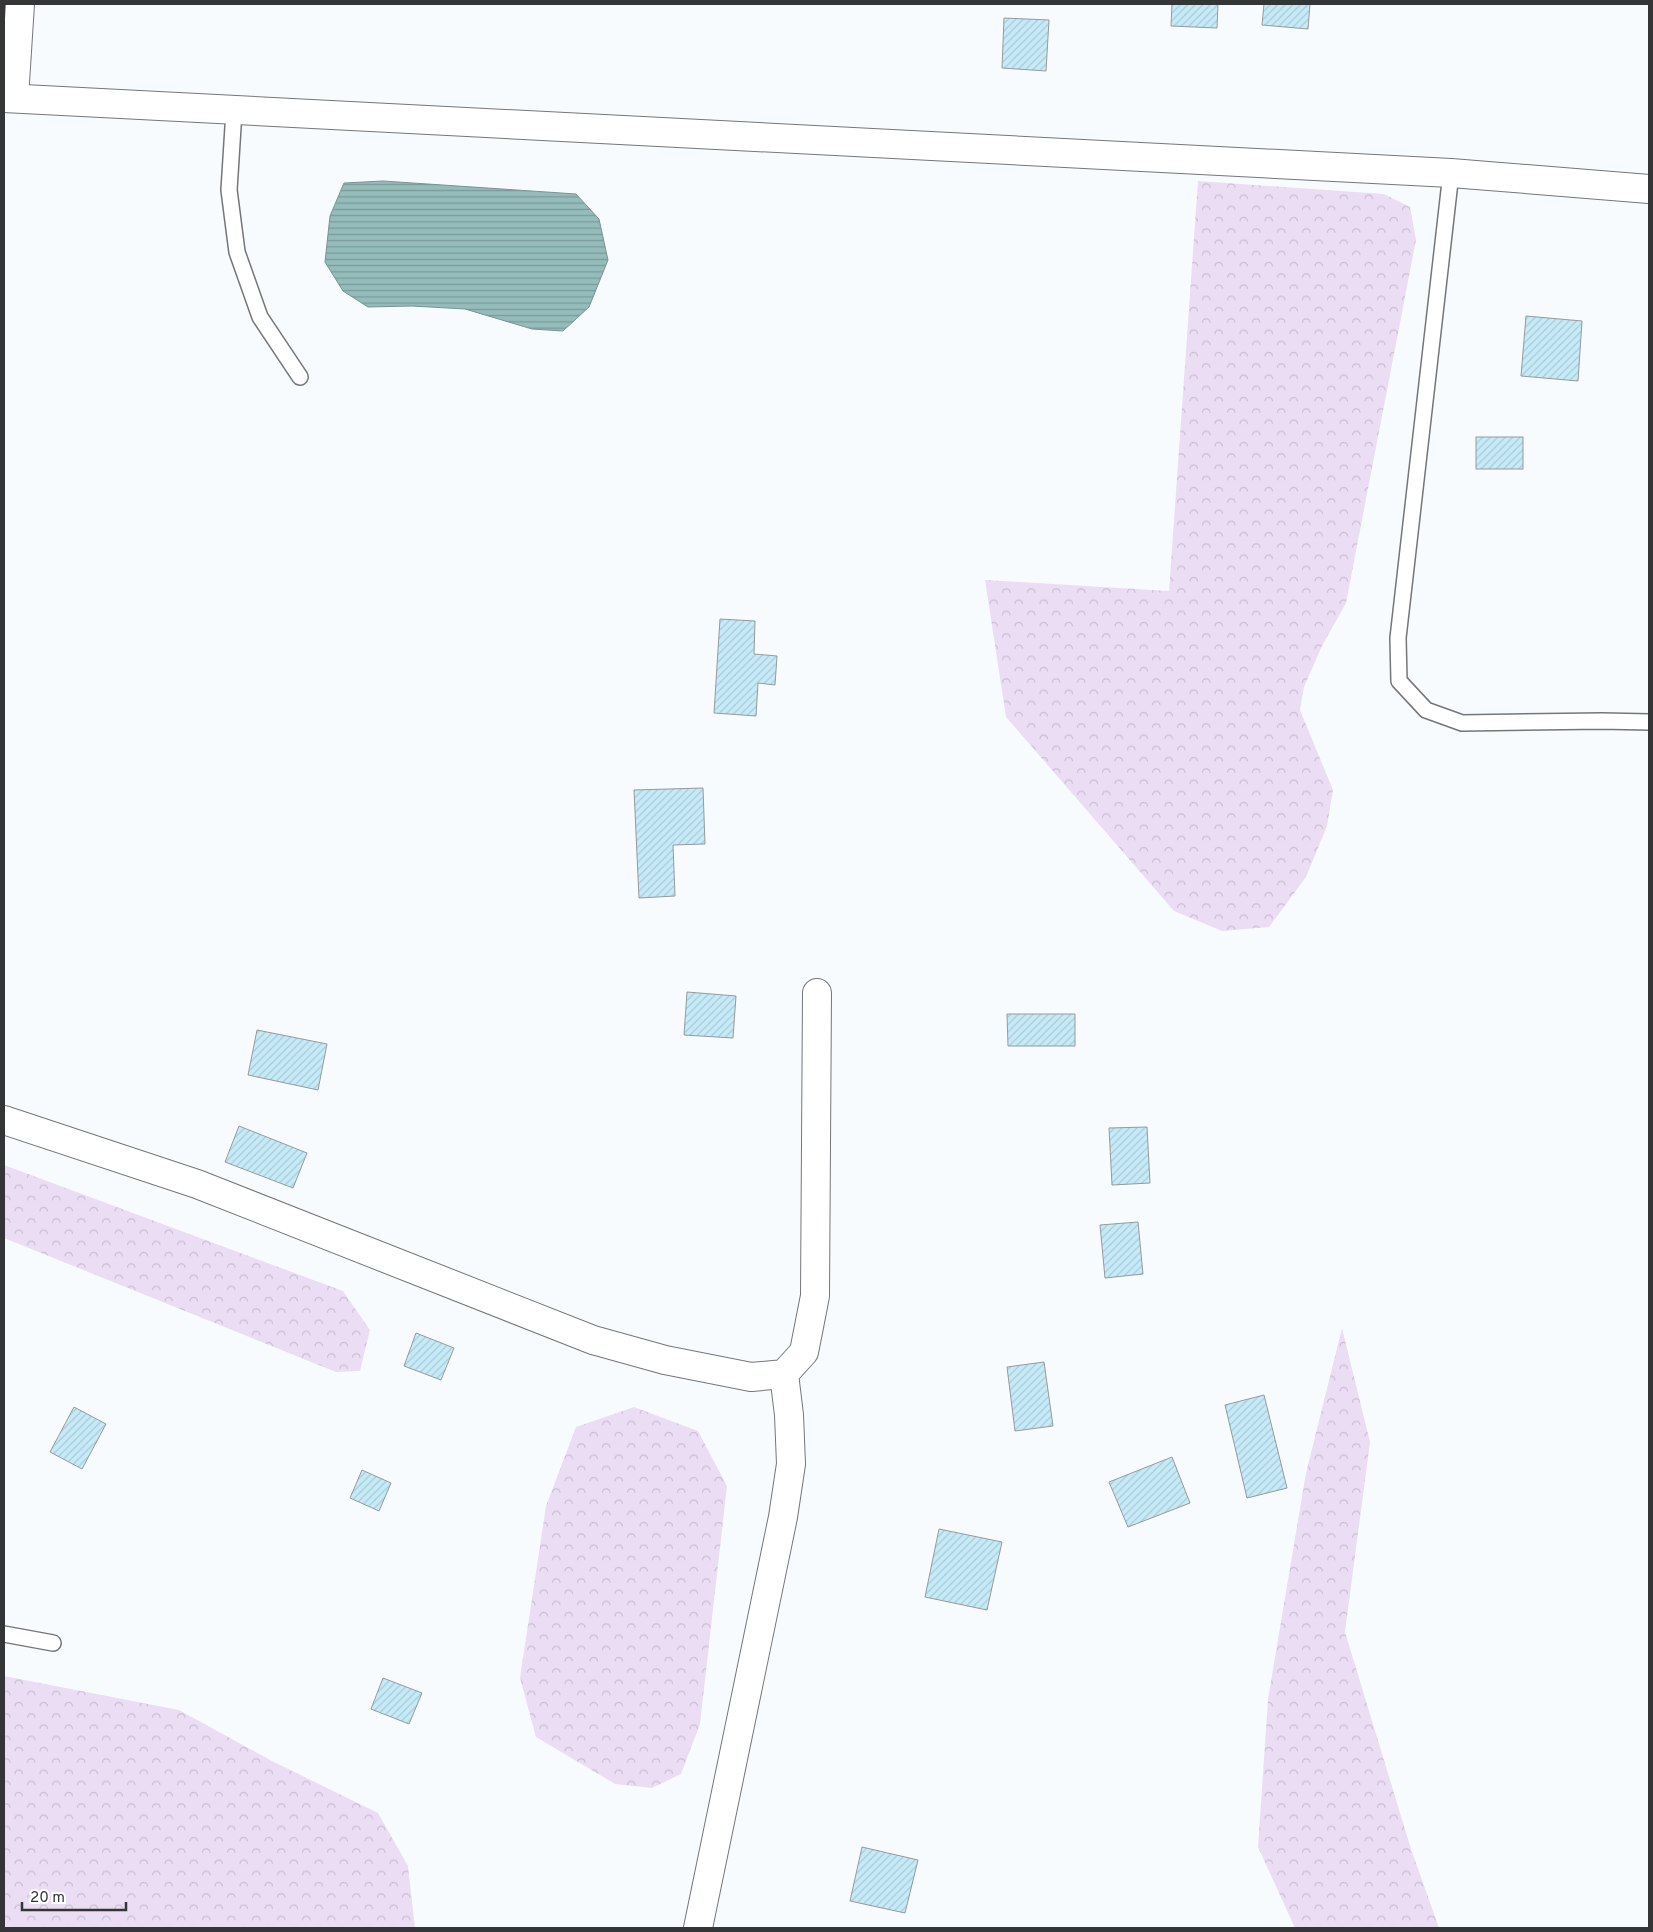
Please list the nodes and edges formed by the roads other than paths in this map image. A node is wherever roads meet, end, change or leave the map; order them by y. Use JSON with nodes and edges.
{"nodes":[{"id":1,"x":20,"y":4,"type":"edge"},
{"id":2,"x":9,"y":98,"type":"edge"},
{"id":3,"x":234,"y":111,"type":"junction"},
{"id":4,"x":1451,"y":173,"type":"junction"},
{"id":5,"x":1649,"y":189,"type":"edge"},
{"id":6,"x":300,"y":377,"type":"dead end"},
{"id":7,"x":1649,"y":722,"type":"edge"},
{"id":8,"x":817,"y":993,"type":"dead end"},
{"id":9,"x":4,"y":1120,"type":"edge"},
{"id":10,"x":784,"y":1374,"type":"junction"},
{"id":11,"x":4,"y":1634,"type":"edge"},
{"id":12,"x":53,"y":1643,"type":"dead end"},
{"id":13,"x":698,"y":1928,"type":"edge"}],
"edges":[{"from":1,"to":2,"type":"street"},
{"from":2,"to":3,"type":"street"},
{"from":3,"to":4,"type":"street"},
{"from":3,"to":6,"type":"lane"},
{"from":4,"to":5,"type":"street"},
{"from":4,"to":7,"type":"lane"},
{"from":8,"to":10,"type":"street"},
{"from":9,"to":10,"type":"street"},
{"from":10,"to":13,"type":"street"},
{"from":11,"to":12,"type":"lane"}]}
